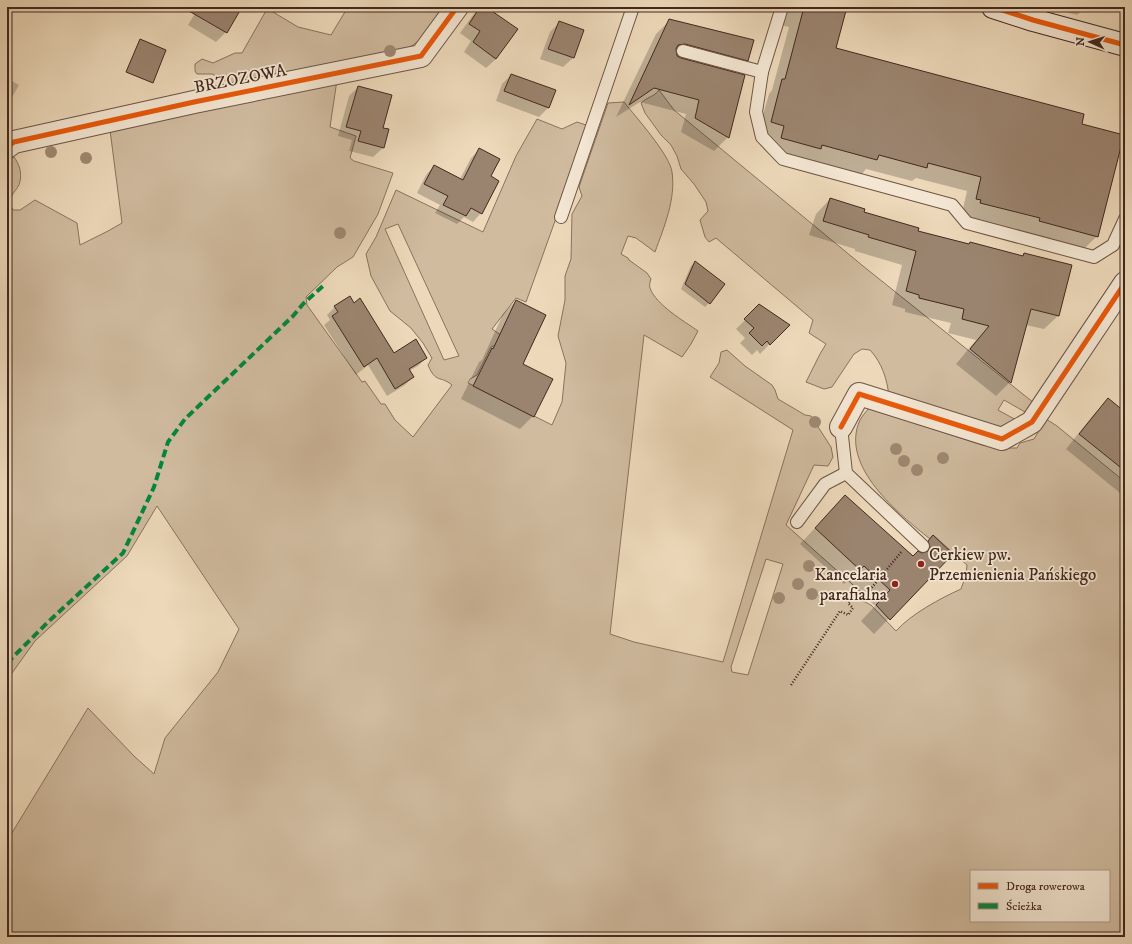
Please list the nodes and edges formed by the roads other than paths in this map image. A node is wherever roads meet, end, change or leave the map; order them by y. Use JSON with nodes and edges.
{"nodes":[{"id":1,"x":457,"y":7,"type":"edge"},
{"id":2,"x":633,"y":7,"type":"edge"},
{"id":3,"x":782,"y":7,"type":"edge"},
{"id":4,"x":993,"y":7,"type":"edge"},
{"id":5,"x":1125,"y":45,"type":"edge"},
{"id":6,"x":683,"y":51,"type":"dead end"},
{"id":7,"x":762,"y":72,"type":"junction"},
{"id":8,"x":7,"y":148,"type":"edge"},
{"id":9,"x":561,"y":217,"type":"dead end"},
{"id":10,"x":1125,"y":219,"type":"edge"},
{"id":11,"x":1125,"y":283,"type":"edge"},
{"id":12,"x":840,"y":427,"type":"joint"},
{"id":13,"x":846,"y":473,"type":"junction"},
{"id":14,"x":797,"y":522,"type":"dead end"},
{"id":15,"x":923,"y":546,"type":"dead end"}],
"edges":[{"from":1,"to":8,"type":"street","name":"BRZOZOWA"},
{"from":2,"to":9,"type":"lane"},
{"from":3,"to":7,"type":"lane"},
{"from":4,"to":5,"type":"street"},
{"from":6,"to":7,"type":"lane"},
{"from":7,"to":10,"type":"lane"},
{"from":11,"to":12,"type":"street"},
{"from":12,"to":13,"type":"lane"},
{"from":13,"to":14,"type":"lane"},
{"from":13,"to":15,"type":"lane"}]}
